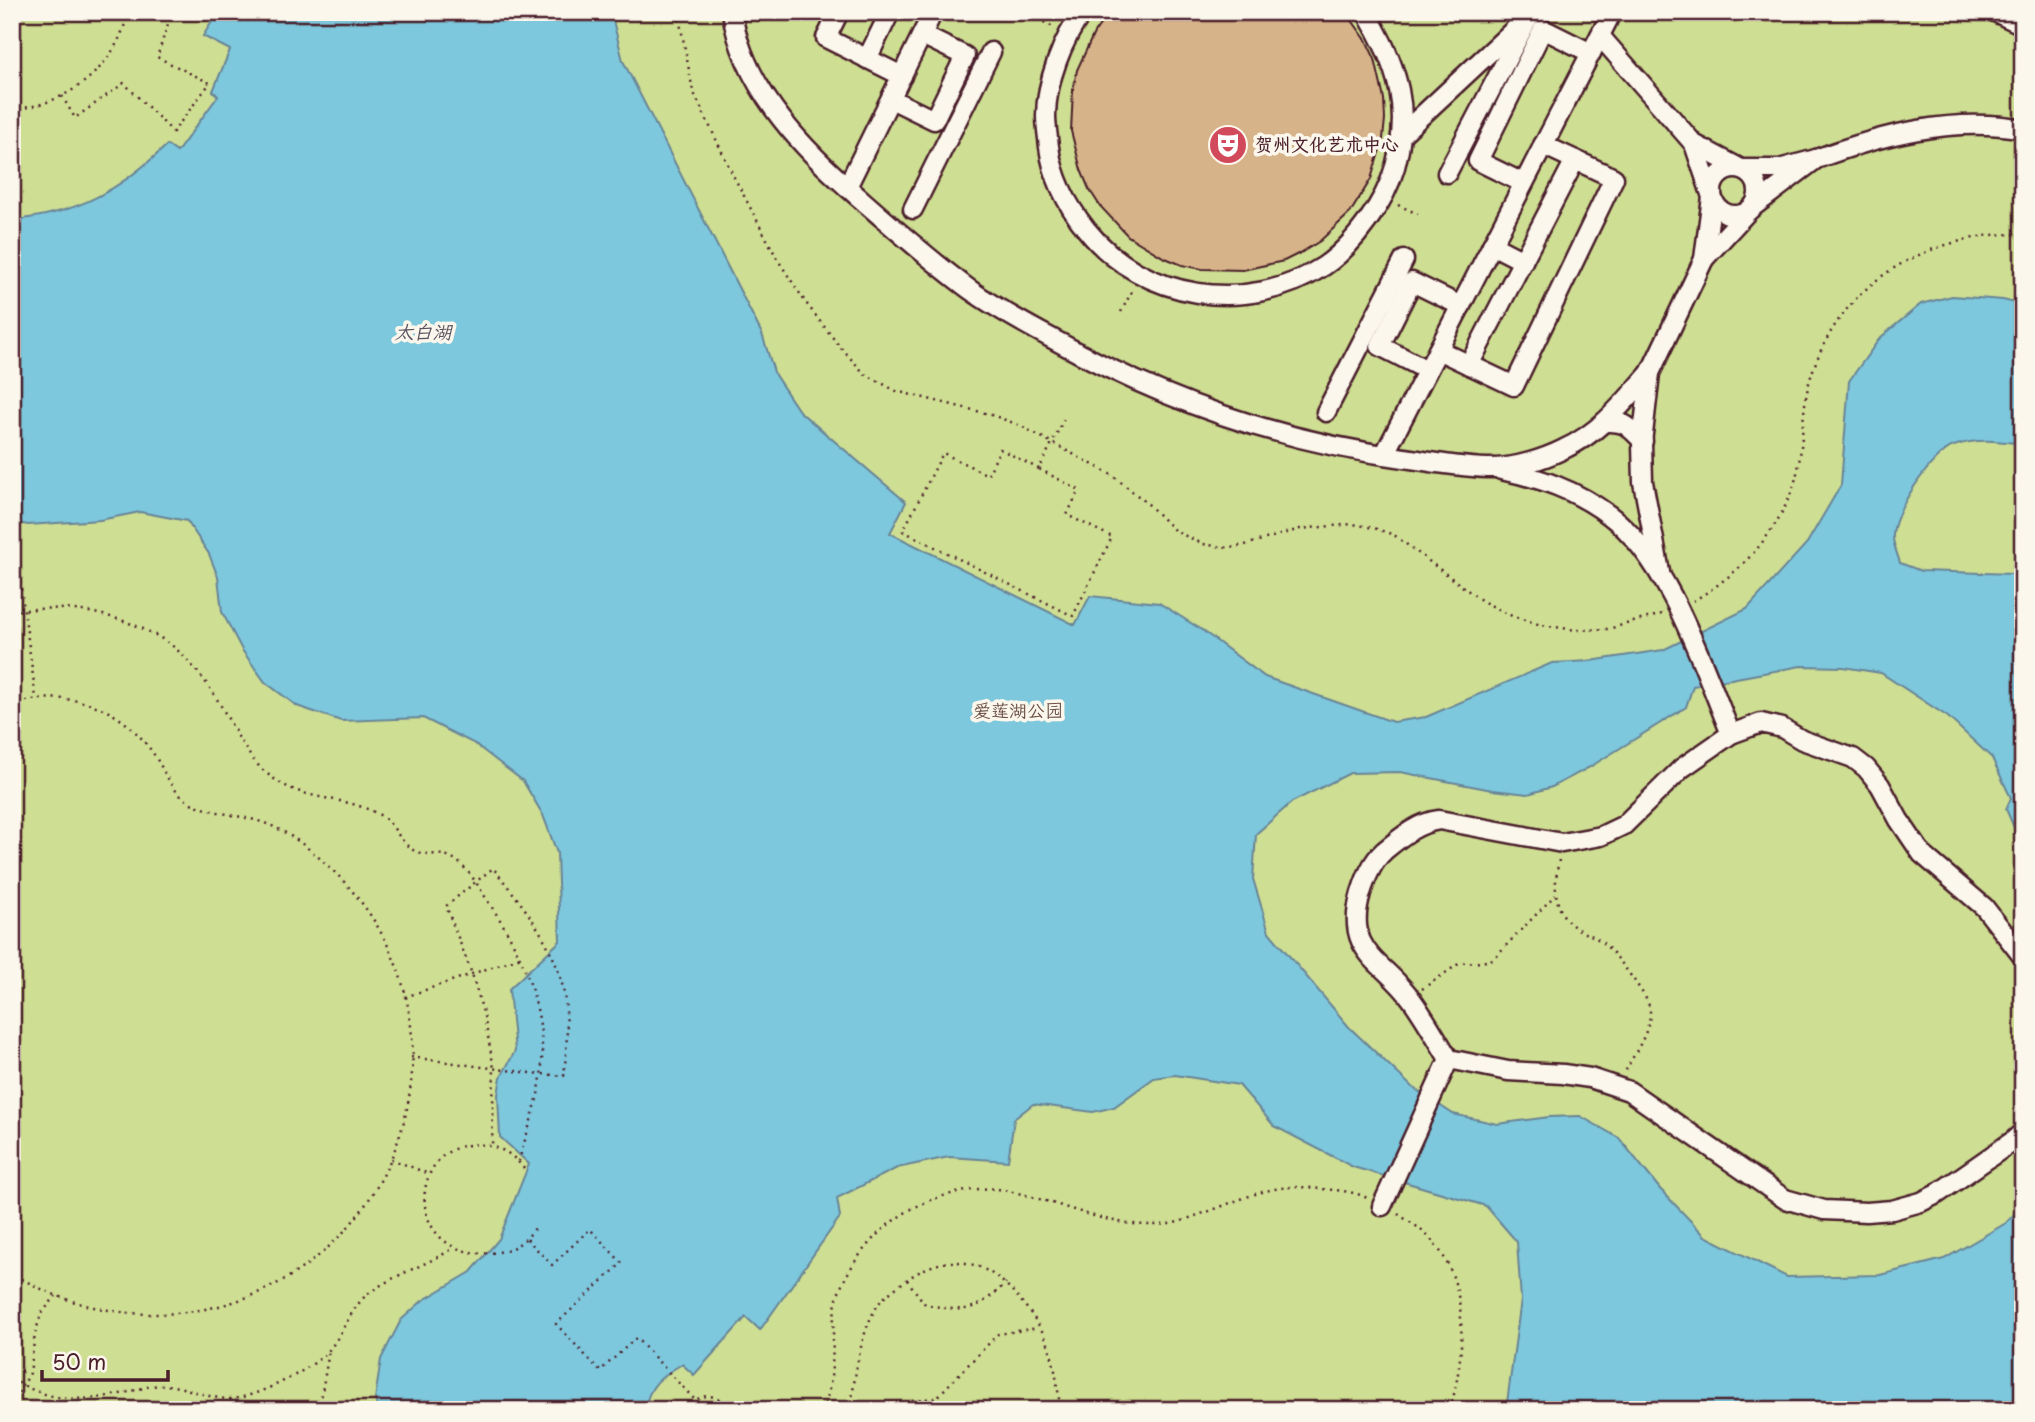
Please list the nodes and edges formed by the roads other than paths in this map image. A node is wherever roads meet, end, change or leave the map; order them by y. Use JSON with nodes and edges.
{"nodes":[{"id":1,"x":732,"y":12,"type":"edge"},
{"id":2,"x":839,"y":12,"type":"edge"},
{"id":3,"x":890,"y":12,"type":"edge"},
{"id":4,"x":933,"y":12,"type":"edge"},
{"id":5,"x":1083,"y":12,"type":"edge"},
{"id":6,"x":1366,"y":12,"type":"edge"},
{"id":7,"x":1612,"y":12,"type":"edge"},
{"id":8,"x":1995,"y":12,"type":"edge"},
{"id":9,"x":2023,"y":25,"type":"edge"},
{"id":10,"x":1534,"y":26,"type":"junction"},
{"id":11,"x":922,"y":35,"type":"junction"},
{"id":12,"x":1600,"y":36,"type":"junction"},
{"id":13,"x":991,"y":51,"type":"dead end"},
{"id":14,"x":1591,"y":53,"type":"junction"},
{"id":15,"x":867,"y":59,"type":"junction"},
{"id":16,"x":902,"y":76,"type":"junction"},
{"id":17,"x":891,"y":99,"type":"junction"},
{"id":18,"x":2023,"y":130,"type":"edge"},
{"id":19,"x":1401,"y":135,"type":"junction"},
{"id":20,"x":1694,"y":144,"type":"junction"},
{"id":21,"x":1543,"y":145,"type":"junction"},
{"id":22,"x":1816,"y":159,"type":"junction"},
{"id":23,"x":1575,"y":160,"type":"junction"},
{"id":24,"x":1741,"y":169,"type":"junction"},
{"id":25,"x":1447,"y":173,"type":"dead end"},
{"id":26,"x":1523,"y":183,"type":"junction"},
{"id":27,"x":847,"y":187,"type":"junction"},
{"id":28,"x":1712,"y":197,"type":"junction"},
{"id":29,"x":913,"y":209,"type":"dead end"},
{"id":30,"x":1750,"y":209,"type":"junction"},
{"id":31,"x":1492,"y":245,"type":"junction"},
{"id":32,"x":1704,"y":259,"type":"junction"},
{"id":33,"x":1404,"y":260,"type":"dead end"},
{"id":34,"x":1523,"y":261,"type":"junction"},
{"id":35,"x":1461,"y":306,"type":"junction"},
{"id":36,"x":1438,"y":349,"type":"junction"},
{"id":37,"x":1469,"y":365,"type":"junction"},
{"id":38,"x":1427,"y":370,"type":"junction"},
{"id":39,"x":1650,"y":373,"type":"junction"},
{"id":40,"x":1326,"y":412,"type":"dead end"},
{"id":41,"x":1606,"y":422,"type":"junction"},
{"id":42,"x":1643,"y":441,"type":"junction"},
{"id":43,"x":1565,"y":449,"type":"junction"},
{"id":44,"x":1384,"y":455,"type":"junction"},
{"id":45,"x":1494,"y":468,"type":"junction"},
{"id":46,"x":1564,"y":488,"type":"junction"},
{"id":47,"x":1645,"y":492,"type":"junction"},
{"id":48,"x":1612,"y":516,"type":"junction"},
{"id":49,"x":1660,"y":572,"type":"junction"},
{"id":50,"x":1731,"y":734,"type":"junction"},
{"id":51,"x":2023,"y":957,"type":"edge"},
{"id":52,"x":1449,"y":1059,"type":"junction"},
{"id":53,"x":2023,"y":1132,"type":"edge"},
{"id":54,"x":1382,"y":1206,"type":"road end"}],
"edges":[{"from":1,"to":27,"type":"street"},
{"from":2,"to":15,"type":"street"},
{"from":3,"to":15,"type":"street"},
{"from":4,"to":11,"type":"street"},
{"from":5,"to":19,"type":"street"},
{"from":6,"to":19,"type":"street"},
{"from":7,"to":12,"type":"street"},
{"from":8,"to":9,"type":"street"},
{"from":10,"to":14,"type":"street"},
{"from":10,"to":19,"type":"street"},
{"from":10,"to":25,"type":"street"},
{"from":10,"to":26,"type":"street"},
{"from":11,"to":16,"type":"street"},
{"from":11,"to":17,"type":"street"},
{"from":12,"to":14,"type":"street"},
{"from":12,"to":20,"type":"street"},
{"from":13,"to":29,"type":"street"},
{"from":14,"to":21,"type":"street"},
{"from":15,"to":16,"type":"street"},
{"from":16,"to":17,"type":"street"},
{"from":17,"to":27,"type":"street"},
{"from":18,"to":22,"type":"street"},
{"from":20,"to":24,"type":"street"},
{"from":20,"to":28,"type":"street"},
{"from":21,"to":23,"type":"street"},
{"from":21,"to":26,"type":"street"},
{"from":22,"to":24,"type":"street"},
{"from":22,"to":30,"type":"street"},
{"from":23,"to":34,"type":"street"},
{"from":23,"to":37,"type":"street"},
{"from":24,"to":28,"type":"street"},
{"from":24,"to":30,"type":"street"},
{"from":26,"to":31,"type":"street"},
{"from":27,"to":44,"type":"street"},
{"from":28,"to":30,"type":"street"},
{"from":28,"to":32,"type":"street"},
{"from":30,"to":32,"type":"street"},
{"from":31,"to":34,"type":"street"},
{"from":31,"to":35,"type":"street"},
{"from":32,"to":39,"type":"street"},
{"from":33,"to":40,"type":"street"},
{"from":34,"to":37,"type":"street"},
{"from":35,"to":36,"type":"street"},
{"from":35,"to":38,"type":"street"},
{"from":36,"to":37,"type":"street"},
{"from":36,"to":38,"type":"street"},
{"from":38,"to":44,"type":"street"},
{"from":39,"to":41,"type":"street"},
{"from":39,"to":42,"type":"street"},
{"from":41,"to":42,"type":"street"},
{"from":41,"to":43,"type":"street"},
{"from":42,"to":47,"type":"street"},
{"from":43,"to":45,"type":"street"},
{"from":43,"to":46,"type":"street"},
{"from":44,"to":45,"type":"street"},
{"from":45,"to":46,"type":"street"},
{"from":46,"to":48,"type":"street"},
{"from":47,"to":48,"type":"street"},
{"from":47,"to":49,"type":"street"},
{"from":48,"to":49,"type":"street"},
{"from":49,"to":50,"type":"street"},
{"from":50,"to":51,"type":"street"},
{"from":50,"to":52,"type":"street"},
{"from":52,"to":53,"type":"street"},
{"from":52,"to":54,"type":"street"}]}
